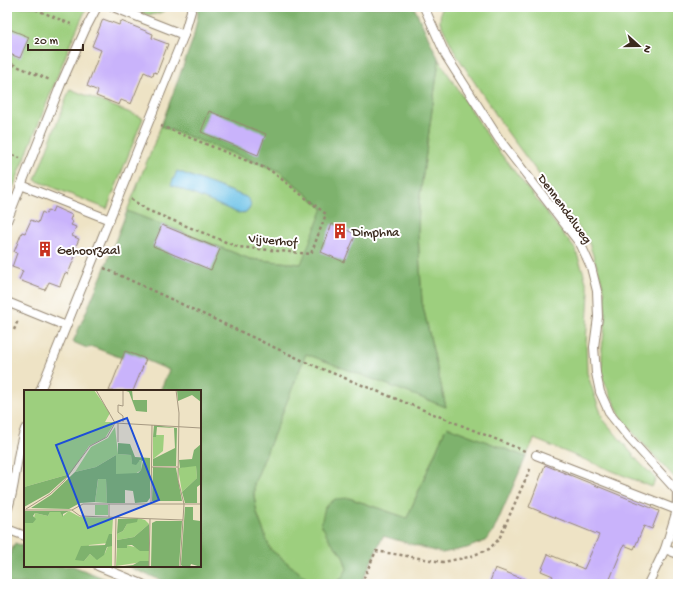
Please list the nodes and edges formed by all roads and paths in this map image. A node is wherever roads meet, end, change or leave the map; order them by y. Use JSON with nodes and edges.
{"nodes":[{"id":1,"x":30,"y":7,"type":"edge"},
{"id":2,"x":97,"y":7,"type":"edge"},
{"id":3,"x":113,"y":7,"type":"edge"},
{"id":4,"x":190,"y":7,"type":"edge"},
{"id":5,"x":424,"y":7,"type":"edge"},
{"id":6,"x":84,"y":30,"type":"junction"},
{"id":7,"x":184,"y":35,"type":"junction"},
{"id":8,"x":7,"y":62,"type":"edge"},
{"id":9,"x":61,"y":84,"type":"junction"},
{"id":10,"x":149,"y":122,"type":"junction"},
{"id":11,"x":22,"y":185,"type":"junction"},
{"id":12,"x":121,"y":193,"type":"junction"},
{"id":13,"x":110,"y":220,"type":"junction"},
{"id":14,"x":7,"y":221,"type":"edge"},
{"id":15,"x":93,"y":262,"type":"junction"},
{"id":16,"x":7,"y":302,"type":"edge"},
{"id":17,"x":66,"y":326,"type":"junction"},
{"id":18,"x":40,"y":390,"type":"edge"},
{"id":19,"x":24,"y":432,"type":"edge"},
{"id":20,"x":536,"y":455,"type":"junction"},
{"id":21,"x":678,"y":491,"type":"edge"},
{"id":22,"x":677,"y":510,"type":"edge"},
{"id":23,"x":7,"y":511,"type":"edge"},
{"id":24,"x":7,"y":529,"type":"edge"},
{"id":25,"x":24,"y":536,"type":"edge"},
{"id":26,"x":665,"y":549,"type":"junction"},
{"id":27,"x":678,"y":554,"type":"edge"},
{"id":28,"x":100,"y":567,"type":"edge"},
{"id":29,"x":142,"y":584,"type":"edge"},
{"id":30,"x":361,"y":584,"type":"edge"},
{"id":31,"x":648,"y":584,"type":"edge"}],
"edges":[{"from":1,"to":6,"type":"path"},
{"from":2,"to":6,"type":"lane"},
{"from":3,"to":7,"type":"lane"},
{"from":4,"to":7,"type":"lane"},
{"from":5,"to":21,"type":"lane","name":"Dennendalweg"},
{"from":6,"to":9,"type":"lane"},
{"from":7,"to":10,"type":"lane"},
{"from":8,"to":9,"type":"path"},
{"from":9,"to":11,"type":"lane"},
{"from":10,"to":12,"type":"lane"},
{"from":10,"to":12,"type":"path","name":"Vijverhof"},
{"from":11,"to":13,"type":"lane"},
{"from":11,"to":14,"type":"lane"},
{"from":12,"to":13,"type":"lane"},
{"from":13,"to":15,"type":"lane"},
{"from":15,"to":17,"type":"lane"},
{"from":15,"to":20,"type":"path"},
{"from":16,"to":17,"type":"lane"},
{"from":17,"to":18,"type":"lane"},
{"from":19,"to":23,"type":"lane"},
{"from":20,"to":22,"type":"lane"},
{"from":20,"to":30,"type":"path"},
{"from":21,"to":22,"type":"lane","name":"Dennendalweg"},
{"from":22,"to":26,"type":"lane","name":"Dennendalweg"},
{"from":24,"to":25,"type":"lane"},
{"from":26,"to":27,"type":"lane"},
{"from":26,"to":31,"type":"lane","name":"Dennendalweg"},
{"from":28,"to":29,"type":"lane"}]}
